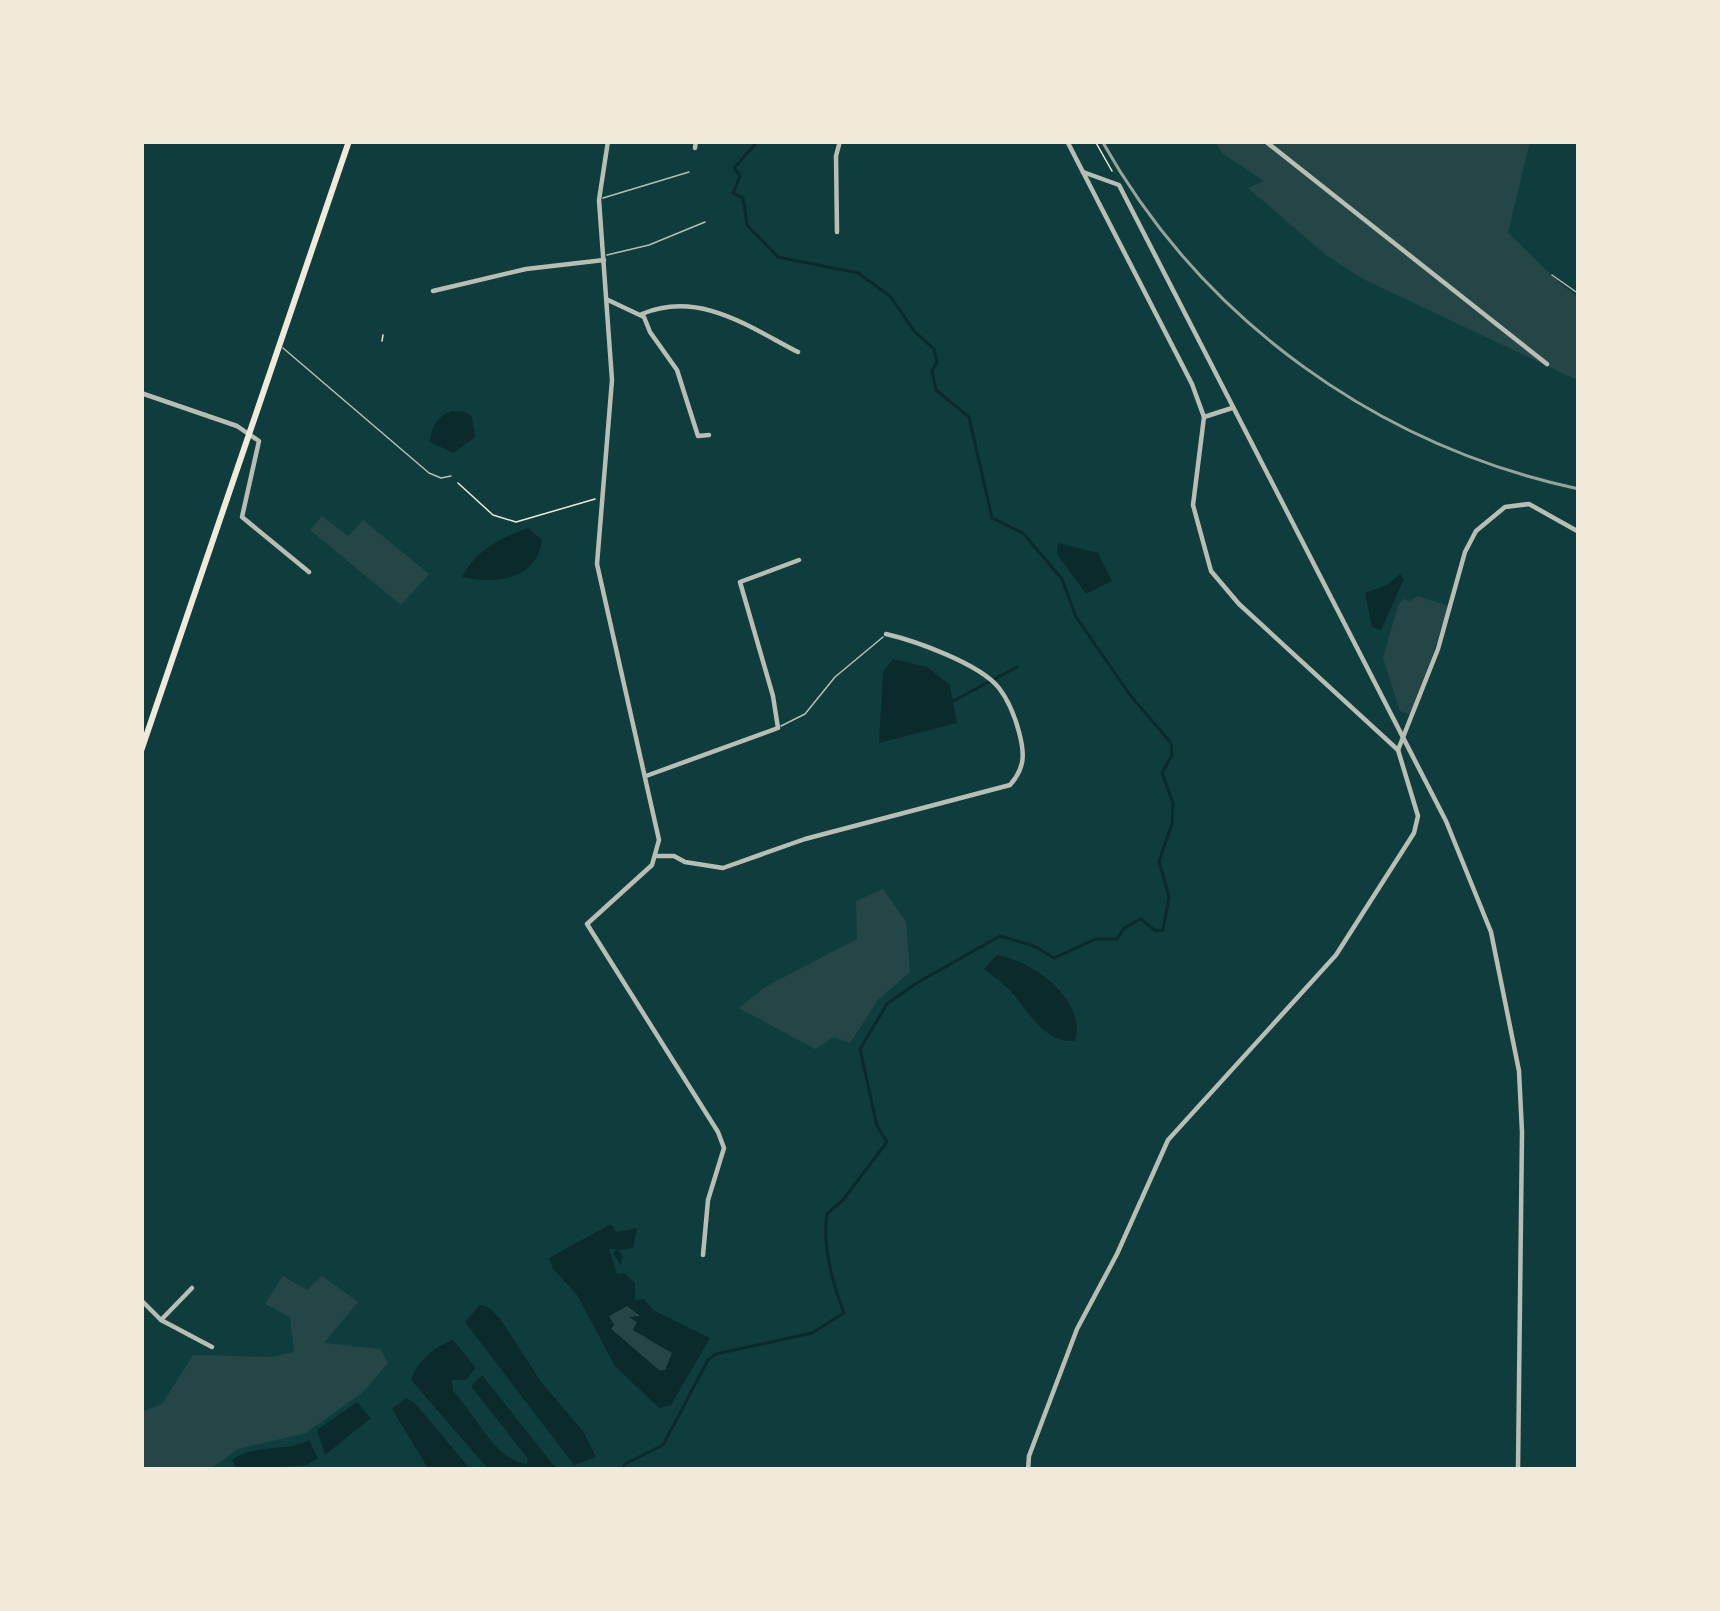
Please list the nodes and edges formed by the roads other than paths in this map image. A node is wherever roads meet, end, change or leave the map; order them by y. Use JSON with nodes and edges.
{"nodes":[{"id":1,"x":349,"y":141,"type":"edge"},
{"id":2,"x":608,"y":141,"type":"edge"},
{"id":3,"x":840,"y":141,"type":"edge"},
{"id":4,"x":1066,"y":141,"type":"edge"},
{"id":5,"x":1265,"y":141,"type":"edge"},
{"id":6,"x":689,"y":172,"type":"dead end"},
{"id":7,"x":1083,"y":172,"type":"junction"},
{"id":8,"x":599,"y":200,"type":"junction"},
{"id":9,"x":705,"y":222,"type":"dead end"},
{"id":10,"x":837,"y":232,"type":"dead end"},
{"id":11,"x":604,"y":258,"type":"junction"},
{"id":12,"x":1552,"y":275,"type":"dead end"},
{"id":13,"x":433,"y":291,"type":"dead end"},
{"id":14,"x":1579,"y":293,"type":"edge"},
{"id":15,"x":608,"y":300,"type":"junction"},
{"id":16,"x":642,"y":314,"type":"junction"},
{"id":17,"x":280,"y":346,"type":"junction"},
{"id":18,"x":798,"y":352,"type":"dead end"},
{"id":19,"x":1547,"y":364,"type":"dead end"},
{"id":20,"x":141,"y":393,"type":"edge"},
{"id":21,"x":1232,"y":408,"type":"junction"},
{"id":22,"x":1204,"y":417,"type":"junction"},
{"id":23,"x":249,"y":434,"type":"junction"},
{"id":24,"x":709,"y":435,"type":"dead end"},
{"id":25,"x":451,"y":476,"type":"road end"},
{"id":26,"x":1579,"y":532,"type":"edge"},
{"id":27,"x":799,"y":560,"type":"dead end"},
{"id":28,"x":309,"y":572,"type":"dead end"},
{"id":29,"x":886,"y":634,"type":"joint"},
{"id":30,"x":778,"y":728,"type":"junction"},
{"id":31,"x":1403,"y":739,"type":"junction"},
{"id":32,"x":1399,"y":750,"type":"junction"},
{"id":33,"x":141,"y":751,"type":"edge"},
{"id":34,"x":644,"y":777,"type":"junction"},
{"id":35,"x":656,"y":856,"type":"junction"},
{"id":36,"x":704,"y":1256,"type":"dead end"},
{"id":37,"x":193,"y":1288,"type":"dead end"},
{"id":38,"x":141,"y":1300,"type":"edge"},
{"id":39,"x":161,"y":1320,"type":"junction"},
{"id":40,"x":212,"y":1347,"type":"dead end"},
{"id":41,"x":1028,"y":1470,"type":"edge"},
{"id":42,"x":1518,"y":1470,"type":"edge"}],
"edges":[{"from":1,"to":17,"type":"main road"},
{"from":2,"to":8,"type":"street"},
{"from":3,"to":10,"type":"street"},
{"from":4,"to":7,"type":"street"},
{"from":5,"to":19,"type":"street"},
{"from":6,"to":8,"type":"lane"},
{"from":7,"to":21,"type":"street"},
{"from":7,"to":22,"type":"street"},
{"from":8,"to":11,"type":"street"},
{"from":9,"to":11,"type":"lane"},
{"from":11,"to":13,"type":"street"},
{"from":11,"to":15,"type":"street"},
{"from":12,"to":14,"type":"lane"},
{"from":15,"to":16,"type":"street"},
{"from":15,"to":34,"type":"street"},
{"from":16,"to":18,"type":"street"},
{"from":16,"to":24,"type":"street"},
{"from":17,"to":23,"type":"main road"},
{"from":17,"to":25,"type":"lane"},
{"from":20,"to":23,"type":"street"},
{"from":21,"to":22,"type":"street"},
{"from":21,"to":31,"type":"street"},
{"from":22,"to":32,"type":"street"},
{"from":23,"to":28,"type":"street"},
{"from":23,"to":33,"type":"main road"},
{"from":26,"to":31,"type":"street"},
{"from":27,"to":30,"type":"street"},
{"from":29,"to":30,"type":"lane"},
{"from":29,"to":35,"type":"street"},
{"from":30,"to":34,"type":"street"},
{"from":31,"to":32,"type":"street"},
{"from":31,"to":42,"type":"street"},
{"from":32,"to":41,"type":"street"},
{"from":34,"to":35,"type":"street"},
{"from":35,"to":36,"type":"street"},
{"from":37,"to":39,"type":"street"},
{"from":38,"to":39,"type":"street"},
{"from":39,"to":40,"type":"street"}]}
